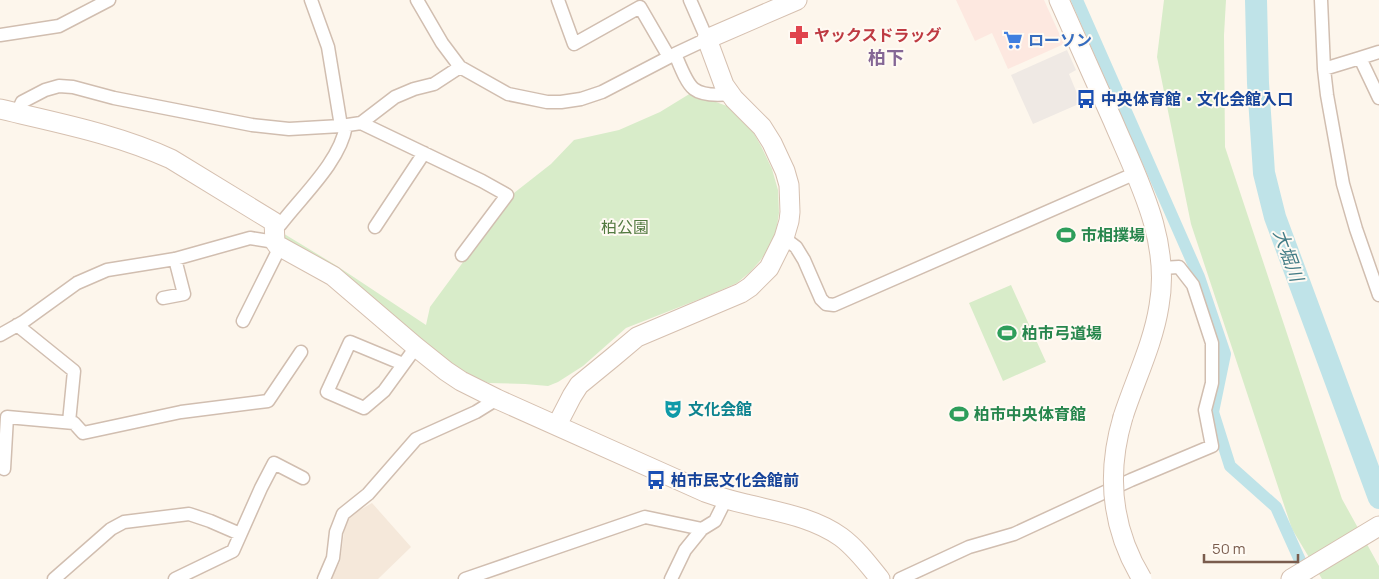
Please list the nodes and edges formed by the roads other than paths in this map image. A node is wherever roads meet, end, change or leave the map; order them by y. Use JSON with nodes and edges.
{"nodes":[{"id":1,"x":109,"y":0,"type":"edge"},
{"id":2,"x":311,"y":0,"type":"edge"},
{"id":3,"x":417,"y":0,"type":"edge"},
{"id":4,"x":558,"y":0,"type":"edge"},
{"id":5,"x":690,"y":0,"type":"edge"},
{"id":6,"x":797,"y":0,"type":"edge"},
{"id":7,"x":1059,"y":0,"type":"edge"},
{"id":8,"x":1320,"y":0,"type":"edge"},
{"id":9,"x":0,"y":34,"type":"edge"},
{"id":10,"x":706,"y":39,"type":"junction"},
{"id":11,"x":1379,"y":52,"type":"edge"},
{"id":12,"x":672,"y":55,"type":"junction"},
{"id":13,"x":1360,"y":58,"type":"junction"},
{"id":14,"x":460,"y":67,"type":"junction"},
{"id":15,"x":1324,"y":69,"type":"junction"},
{"id":16,"x":730,"y":94,"type":"junction"},
{"id":17,"x":1379,"y":98,"type":"edge"},
{"id":18,"x":8,"y":111,"type":"edge"},
{"id":19,"x":361,"y":123,"type":"junction"},
{"id":20,"x":343,"y":126,"type":"junction"},
{"id":21,"x":424,"y":154,"type":"junction"},
{"id":22,"x":1136,"y":173,"type":"junction"},
{"id":23,"x":274,"y":222,"type":"junction"},
{"id":24,"x":375,"y":227,"type":"dead end"},
{"id":25,"x":784,"y":238,"type":"junction"},
{"id":26,"x":277,"y":245,"type":"junction"},
{"id":27,"x":462,"y":255,"type":"dead end"},
{"id":28,"x":175,"y":259,"type":"junction"},
{"id":29,"x":1161,"y":268,"type":"junction"},
{"id":30,"x":1379,"y":296,"type":"edge"},
{"id":31,"x":163,"y":298,"type":"dead end"},
{"id":32,"x":243,"y":321,"type":"dead end"},
{"id":33,"x":17,"y":325,"type":"junction"},
{"id":34,"x":0,"y":335,"type":"edge"},
{"id":35,"x":416,"y":347,"type":"junction"},
{"id":36,"x":301,"y":352,"type":"dead end"},
{"id":37,"x":403,"y":364,"type":"junction"},
{"id":38,"x":497,"y":398,"type":"junction"},
{"id":39,"x":70,"y":422,"type":"junction"},
{"id":40,"x":556,"y":425,"type":"junction"},
{"id":41,"x":4,"y":469,"type":"dead end"},
{"id":42,"x":303,"y":478,"type":"dead end"},
{"id":43,"x":726,"y":499,"type":"junction"},
{"id":44,"x":1379,"y":526,"type":"edge"},
{"id":45,"x":702,"y":529,"type":"junction"},
{"id":46,"x":240,"y":534,"type":"junction"},
{"id":47,"x":54,"y":579,"type":"edge"},
{"id":48,"x":175,"y":579,"type":"edge"},
{"id":49,"x":324,"y":579,"type":"edge"},
{"id":50,"x":465,"y":579,"type":"edge"},
{"id":51,"x":671,"y":579,"type":"edge"},
{"id":52,"x":880,"y":579,"type":"edge"},
{"id":53,"x":900,"y":579,"type":"edge"},
{"id":54,"x":1142,"y":579,"type":"edge"},
{"id":55,"x":1291,"y":579,"type":"edge"}],
"edges":[{"from":1,"to":9,"type":"street"},
{"from":2,"to":20,"type":"street"},
{"from":3,"to":14,"type":"street"},
{"from":4,"to":12,"type":"street"},
{"from":5,"to":10,"type":"street"},
{"from":6,"to":10,"type":"street"},
{"from":7,"to":22,"type":"street"},
{"from":8,"to":15,"type":"street"},
{"from":10,"to":12,"type":"street"},
{"from":10,"to":16,"type":"street"},
{"from":11,"to":13,"type":"street"},
{"from":12,"to":14,"type":"street"},
{"from":12,"to":16,"type":"street"},
{"from":13,"to":15,"type":"street"},
{"from":13,"to":17,"type":"street"},
{"from":14,"to":19,"type":"street"},
{"from":15,"to":30,"type":"street"},
{"from":16,"to":25,"type":"street"},
{"from":18,"to":20,"type":"street"},
{"from":18,"to":23,"type":"street"},
{"from":19,"to":20,"type":"street"},
{"from":19,"to":21,"type":"street"},
{"from":20,"to":23,"type":"street"},
{"from":21,"to":24,"type":"street"},
{"from":21,"to":27,"type":"street"},
{"from":22,"to":25,"type":"street"},
{"from":22,"to":29,"type":"street"},
{"from":23,"to":26,"type":"street"},
{"from":25,"to":40,"type":"street"},
{"from":26,"to":28,"type":"street"},
{"from":26,"to":32,"type":"street"},
{"from":26,"to":35,"type":"street"},
{"from":28,"to":31,"type":"street"},
{"from":28,"to":33,"type":"street"},
{"from":29,"to":53,"type":"street"},
{"from":29,"to":54,"type":"street","bridge":true},
{"from":33,"to":34,"type":"street"},
{"from":33,"to":39,"type":"street"},
{"from":35,"to":37,"type":"street"},
{"from":35,"to":38,"type":"street"},
{"from":36,"to":39,"type":"street"},
{"from":37,"to":37,"type":"street"},
{"from":38,"to":40,"type":"street"},
{"from":38,"to":49,"type":"street"},
{"from":39,"to":41,"type":"street"},
{"from":40,"to":43,"type":"street"},
{"from":42,"to":46,"type":"street"},
{"from":43,"to":45,"type":"street"},
{"from":43,"to":52,"type":"street"},
{"from":44,"to":55,"type":"street"},
{"from":45,"to":50,"type":"street"},
{"from":45,"to":51,"type":"street"},
{"from":46,"to":47,"type":"street"},
{"from":46,"to":48,"type":"street"}]}
